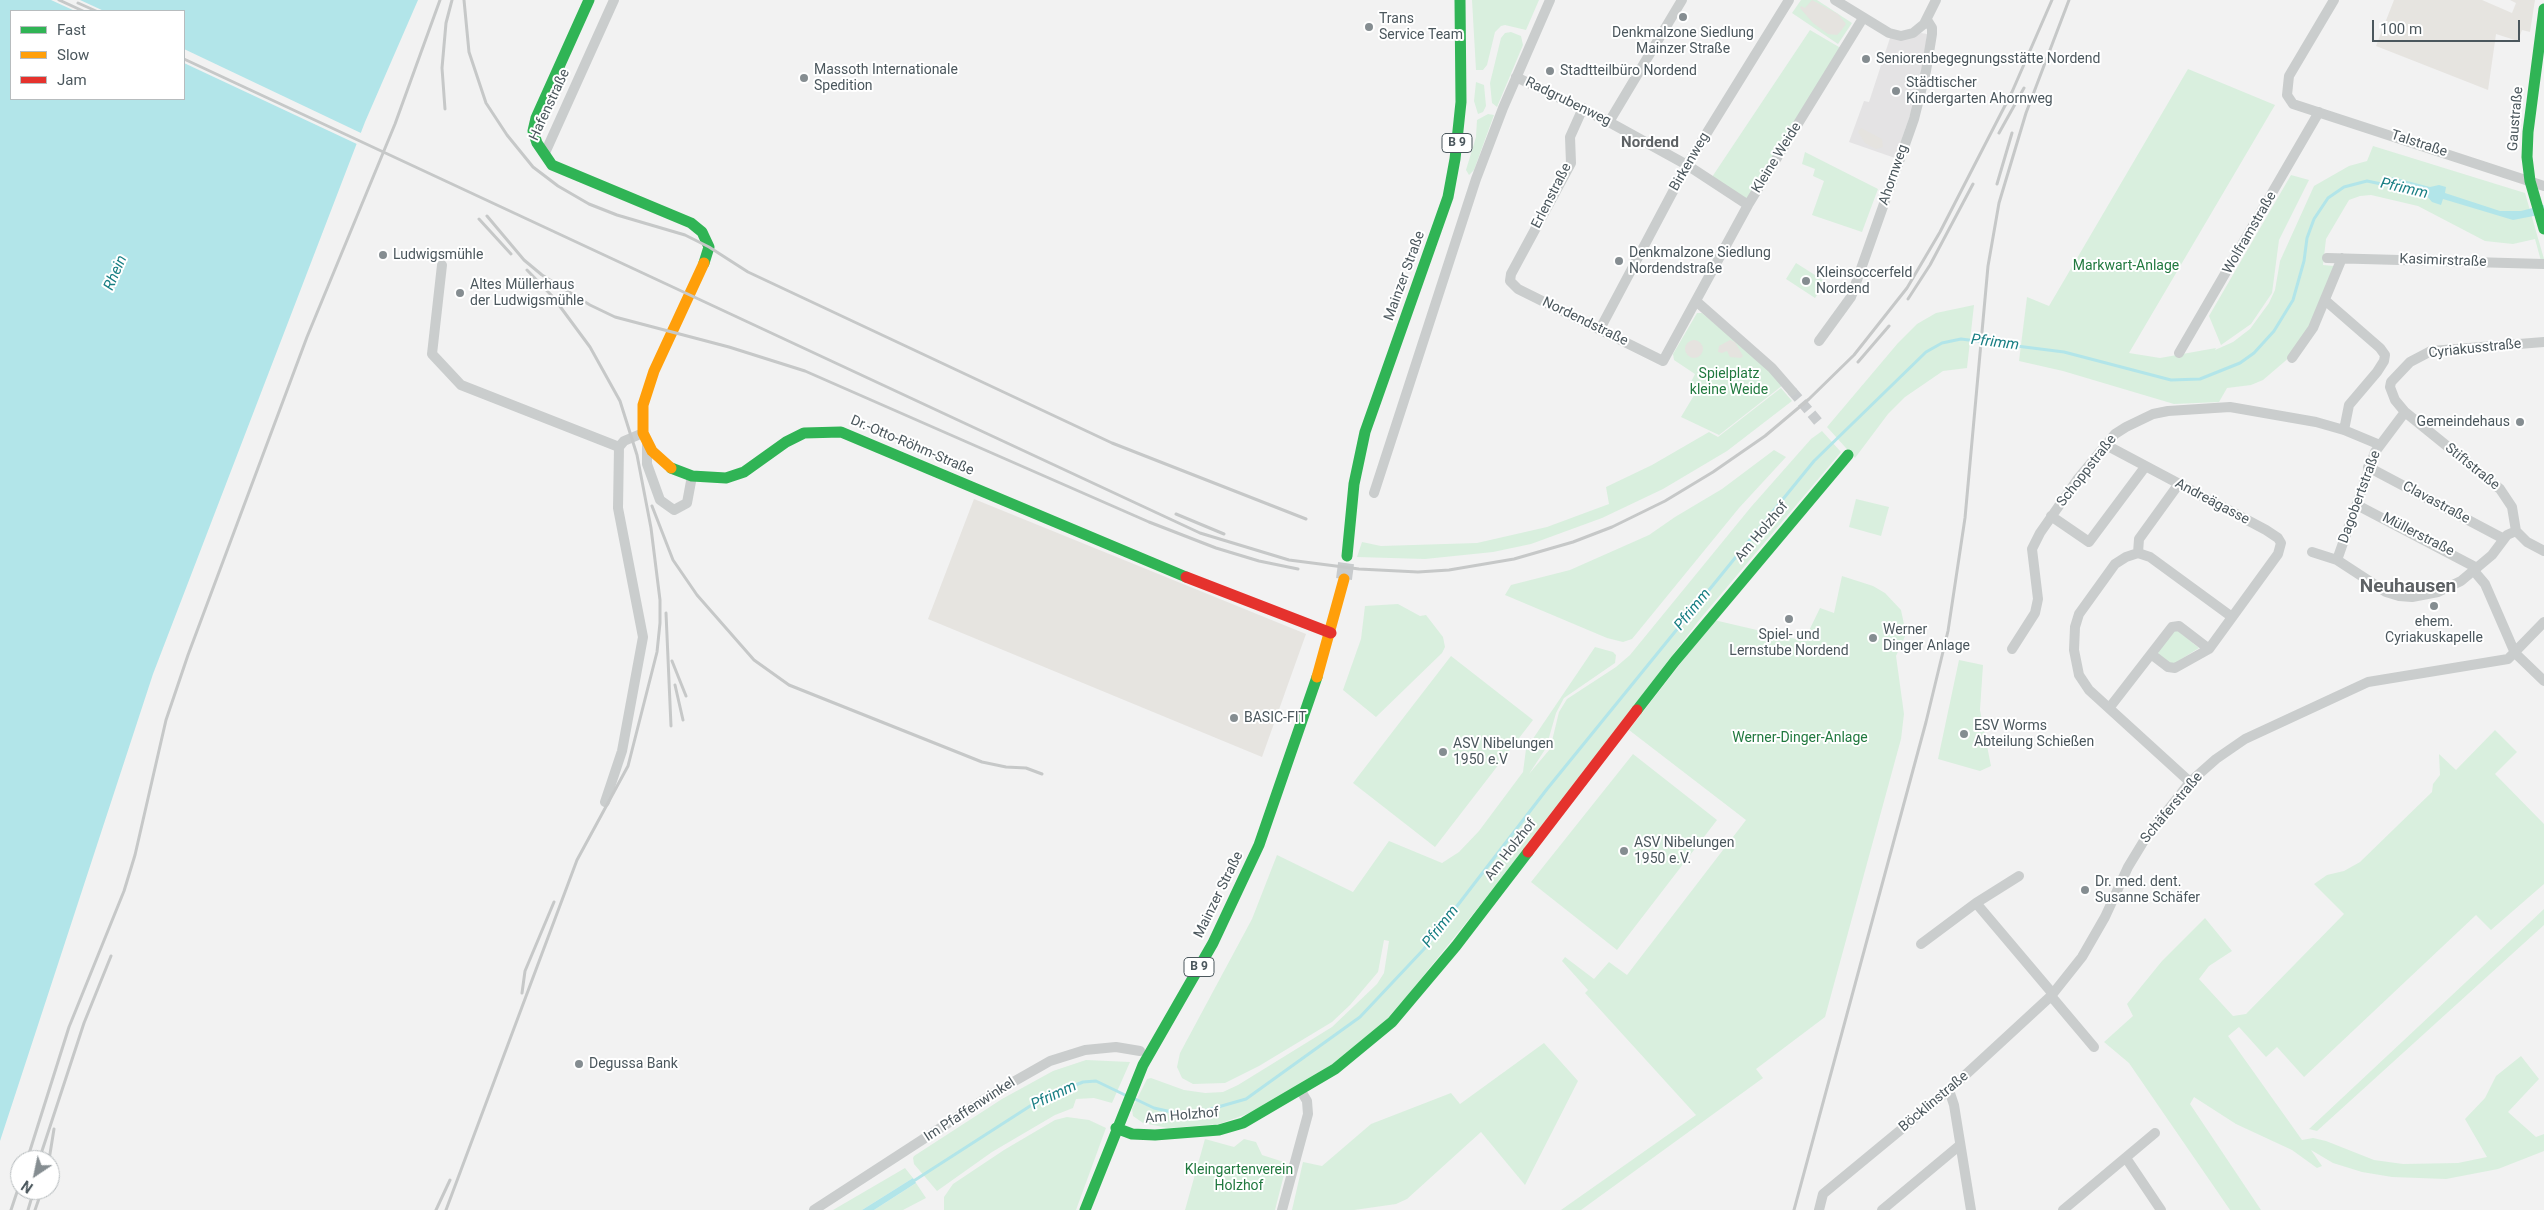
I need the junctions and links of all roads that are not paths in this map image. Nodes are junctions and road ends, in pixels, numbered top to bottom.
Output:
1 (589, 0) edge
2 (614, 0) edge
3 (1460, 0) edge
4 (1550, 0) edge
5 (1682, 0) edge
6 (1789, 0) edge
7 (1835, 0) edge
8 (1936, 0) edge
9 (2334, 0) edge
10 (2544, 9) edge
11 (1863, 18) junction
12 (1927, 20) junction
13 (2543, 22) edge
14 (1516, 77) junction
15 (2538, 98) edge
16 (1583, 108) junction
17 (2319, 112) junction
18 (1609, 122) junction
19 (545, 153) junction
20 (1686, 165) junction
21 (2530, 181) junction
22 (2544, 186) edge
23 (1748, 205) junction
24 (2544, 230) edge
25 (2327, 258) dead end
26 (2342, 258) junction
27 (2544, 264) edge
28 (442, 265) dead end
29 (1510, 281) joint
30 (1696, 301) junction
31 (2326, 302) junction
32 (1600, 329) junction
33 (1819, 342) dead end
34 (2544, 342) edge
35 (2179, 353) dead end
36 (2292, 358) dead end
37 (1663, 361) joint
38 (1792, 392) tunnel mouth
39 (2405, 412) junction
40 (2344, 430) junction
41 (645, 437) junction
42 (2106, 445) junction
43 (2380, 445) junction
44 (619, 447) junction
45 (1848, 455) dead end
46 (2145, 467) junction
47 (2368, 467) junction
48 (692, 476) junction
49 (2178, 485) junction
50 (1374, 492) dead end
51 (2357, 504) junction
52 (2051, 516) junction
53 (2516, 531) junction
54 (2504, 539) junction
55 (2544, 551) edge
56 (2312, 552) dead end
57 (2138, 553) junction
58 (1347, 556) tunnel mouth
59 (2338, 560) junction
60 (2476, 569) junction
61 (1344, 579) tunnel mouth
62 (2232, 617) junction
63 (2544, 622) edge
64 (1331, 633) junction
65 (2012, 649) dead end
66 (2209, 649) junction
67 (2150, 654) junction
68 (2515, 654) junction
69 (2544, 681) edge
70 (2110, 707) junction
71 (2190, 782) junction
72 (605, 802) dead end
73 (2019, 876) dead end
74 (1976, 903) junction
75 (1921, 944) dead end
76 (2052, 995) junction
77 (2094, 1047) dead end
78 (1145, 1053) junction
79 (1949, 1090) junction
80 (1301, 1091) junction
81 (1116, 1128) junction
82 (2156, 1133) dead end
83 (1960, 1146) junction
84 (2126, 1158) junction
85 (814, 1210) edge
86 (1085, 1210) edge
87 (1282, 1210) edge
88 (1819, 1210) edge
89 (1882, 1210) edge
90 (1971, 1210) edge
91 (2063, 1210) edge
92 (2161, 1210) edge

1 - 19 street, Hafenstraße
2 - 19 street, Hafenstraße
3 - 58 street, Mainzer Straße / B 9
4 - 14 street
5 - 18 street
6 - 20 street, Birkenweg
7 - 11 street
8 - 12 street
9 - 17 street, Talstraße
10 - 13 street, Gaustraße
11 - 12 street
11 - 23 street, Kleine Weide
12 - 33 street, Ahornweg
13 - 15 street, Gaustraße
14 - 16 street, Radgrubenweg
14 - 50 street
15 - 21 street, Gaustraße
16 - 18 street, Radgrubenweg
16 - 29 street, Erlenstraße
17 - 21 street, Talstraße
17 - 35 street, Wolframstraße
18 - 20 street, Radgrubenweg
19 - 41 street
20 - 23 street, Radgrubenweg
20 - 32 street, Birkenweg
21 - 22 street, Talstraße
21 - 24 street, Gaustraße
23 - 30 street, Kleine Weide
25 - 26 street, Kasimirstraße
26 - 27 street, Kasimirstraße
26 - 31 street
28 - 44 street
29 - 32 street, Nordendstraße
30 - 37 street, Kleine Weide
30 - 38 street
31 - 36 street
31 - 40 street
32 - 37 street, Nordendstraße
34 - 39 street, Cyriakusstraße
39 - 43 street, Dagobertstraße
39 - 53 street, Stiftstraße
40 - 42 street, Schoppstraße
40 - 43 street, Schoppstraße
41 - 44 street
41 - 48 street, Dr.-Otto-Röhm-Straße
41 - 48 street
42 - 46 street, Andreägasse
42 - 52 street, Schoppstraße
43 - 47 street, Dagobertstraße
44 - 72 street
45 - 80 street, Am Holzhof
46 - 49 street, Andreägasse
46 - 52 street
47 - 51 street, Dagobertstraße
47 - 54 street, Clavastraße
48 - 64 street, Dr.-Otto-Röhm-Straße
49 - 57 street
49 - 62 street, Andreägasse
51 - 59 street, Dagobertstraße
51 - 60 street, Müllerstraße
52 - 65 street, Schoppstraße
53 - 54 street
53 - 55 street
54 - 60 street
56 - 59 street
57 - 62 street
57 - 70 street
59 - 60 street
60 - 68 street, Müllerstraße
61 - 64 street, Mainzer Straße / B 9
62 - 66 street
63 - 68 street, Schäferstraße
64 - 78 street, Mainzer Straße / B 9
66 - 67 street
66 - 67 street
67 - 70 street
68 - 69 street, Müllerstraße
68 - 71 street, Schäferstraße
70 - 71 street
71 - 76 street, Schäferstraße
73 - 74 street
74 - 75 street
74 - 76 street
76 - 77 street
76 - 79 street, Böcklinstraße
78 - 81 street, Mainzer Straße / B 9
78 - 85 street, Im Pfaffenwinkel
79 - 83 street
79 - 88 street, Böcklinstraße
80 - 81 street, Am Holzhof
80 - 87 street
81 - 86 street, Mainzer Straße / B 9
82 - 84 street
83 - 89 street
83 - 90 street
84 - 91 street
84 - 92 street

